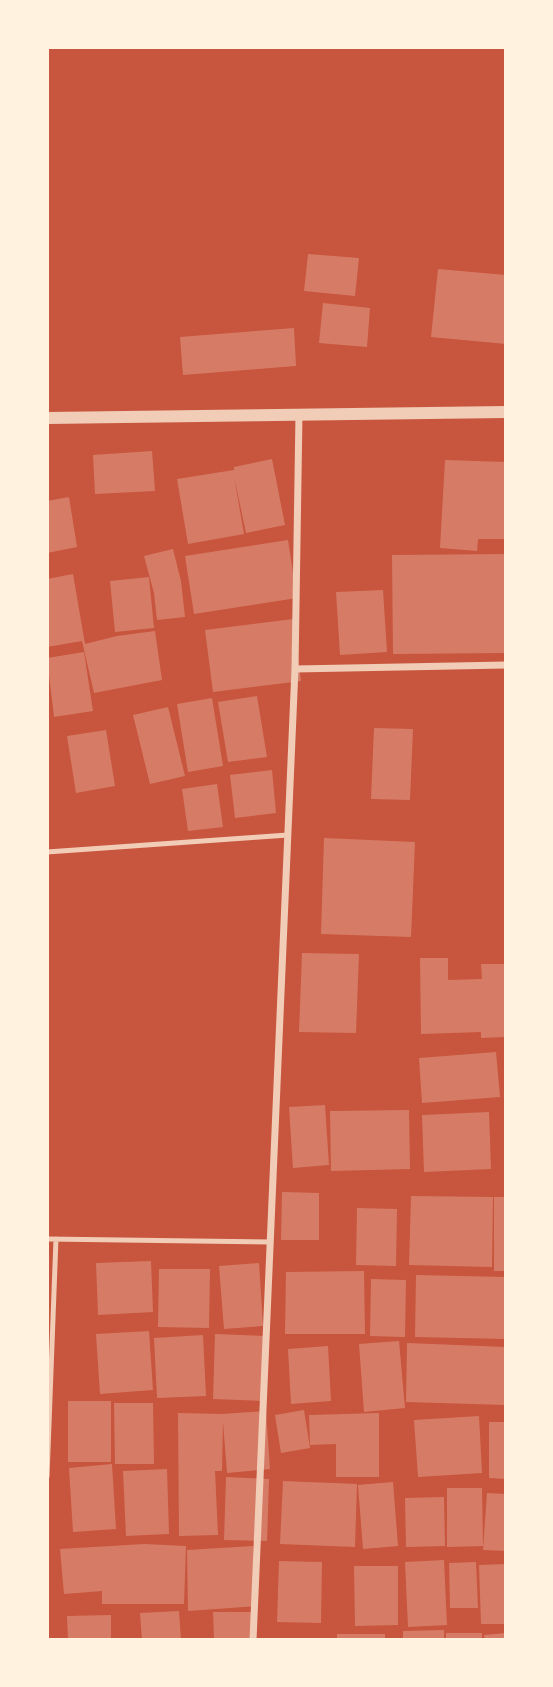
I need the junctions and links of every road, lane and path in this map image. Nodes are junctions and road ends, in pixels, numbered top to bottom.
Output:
1 (506, 412) edge
2 (299, 414) junction
3 (47, 418) edge
4 (506, 664) edge
5 (295, 669) junction
6 (288, 835) junction
7 (47, 852) edge
8 (47, 1239) edge
9 (56, 1239) junction
10 (270, 1242) junction
11 (47, 1477) edge
12 (253, 1640) edge

1 - 2 street
2 - 3 street
2 - 5 street
4 - 5 street
5 - 6 street
6 - 7 lane
6 - 10 street
8 - 9 lane
9 - 10 lane
9 - 11 lane
10 - 12 street

